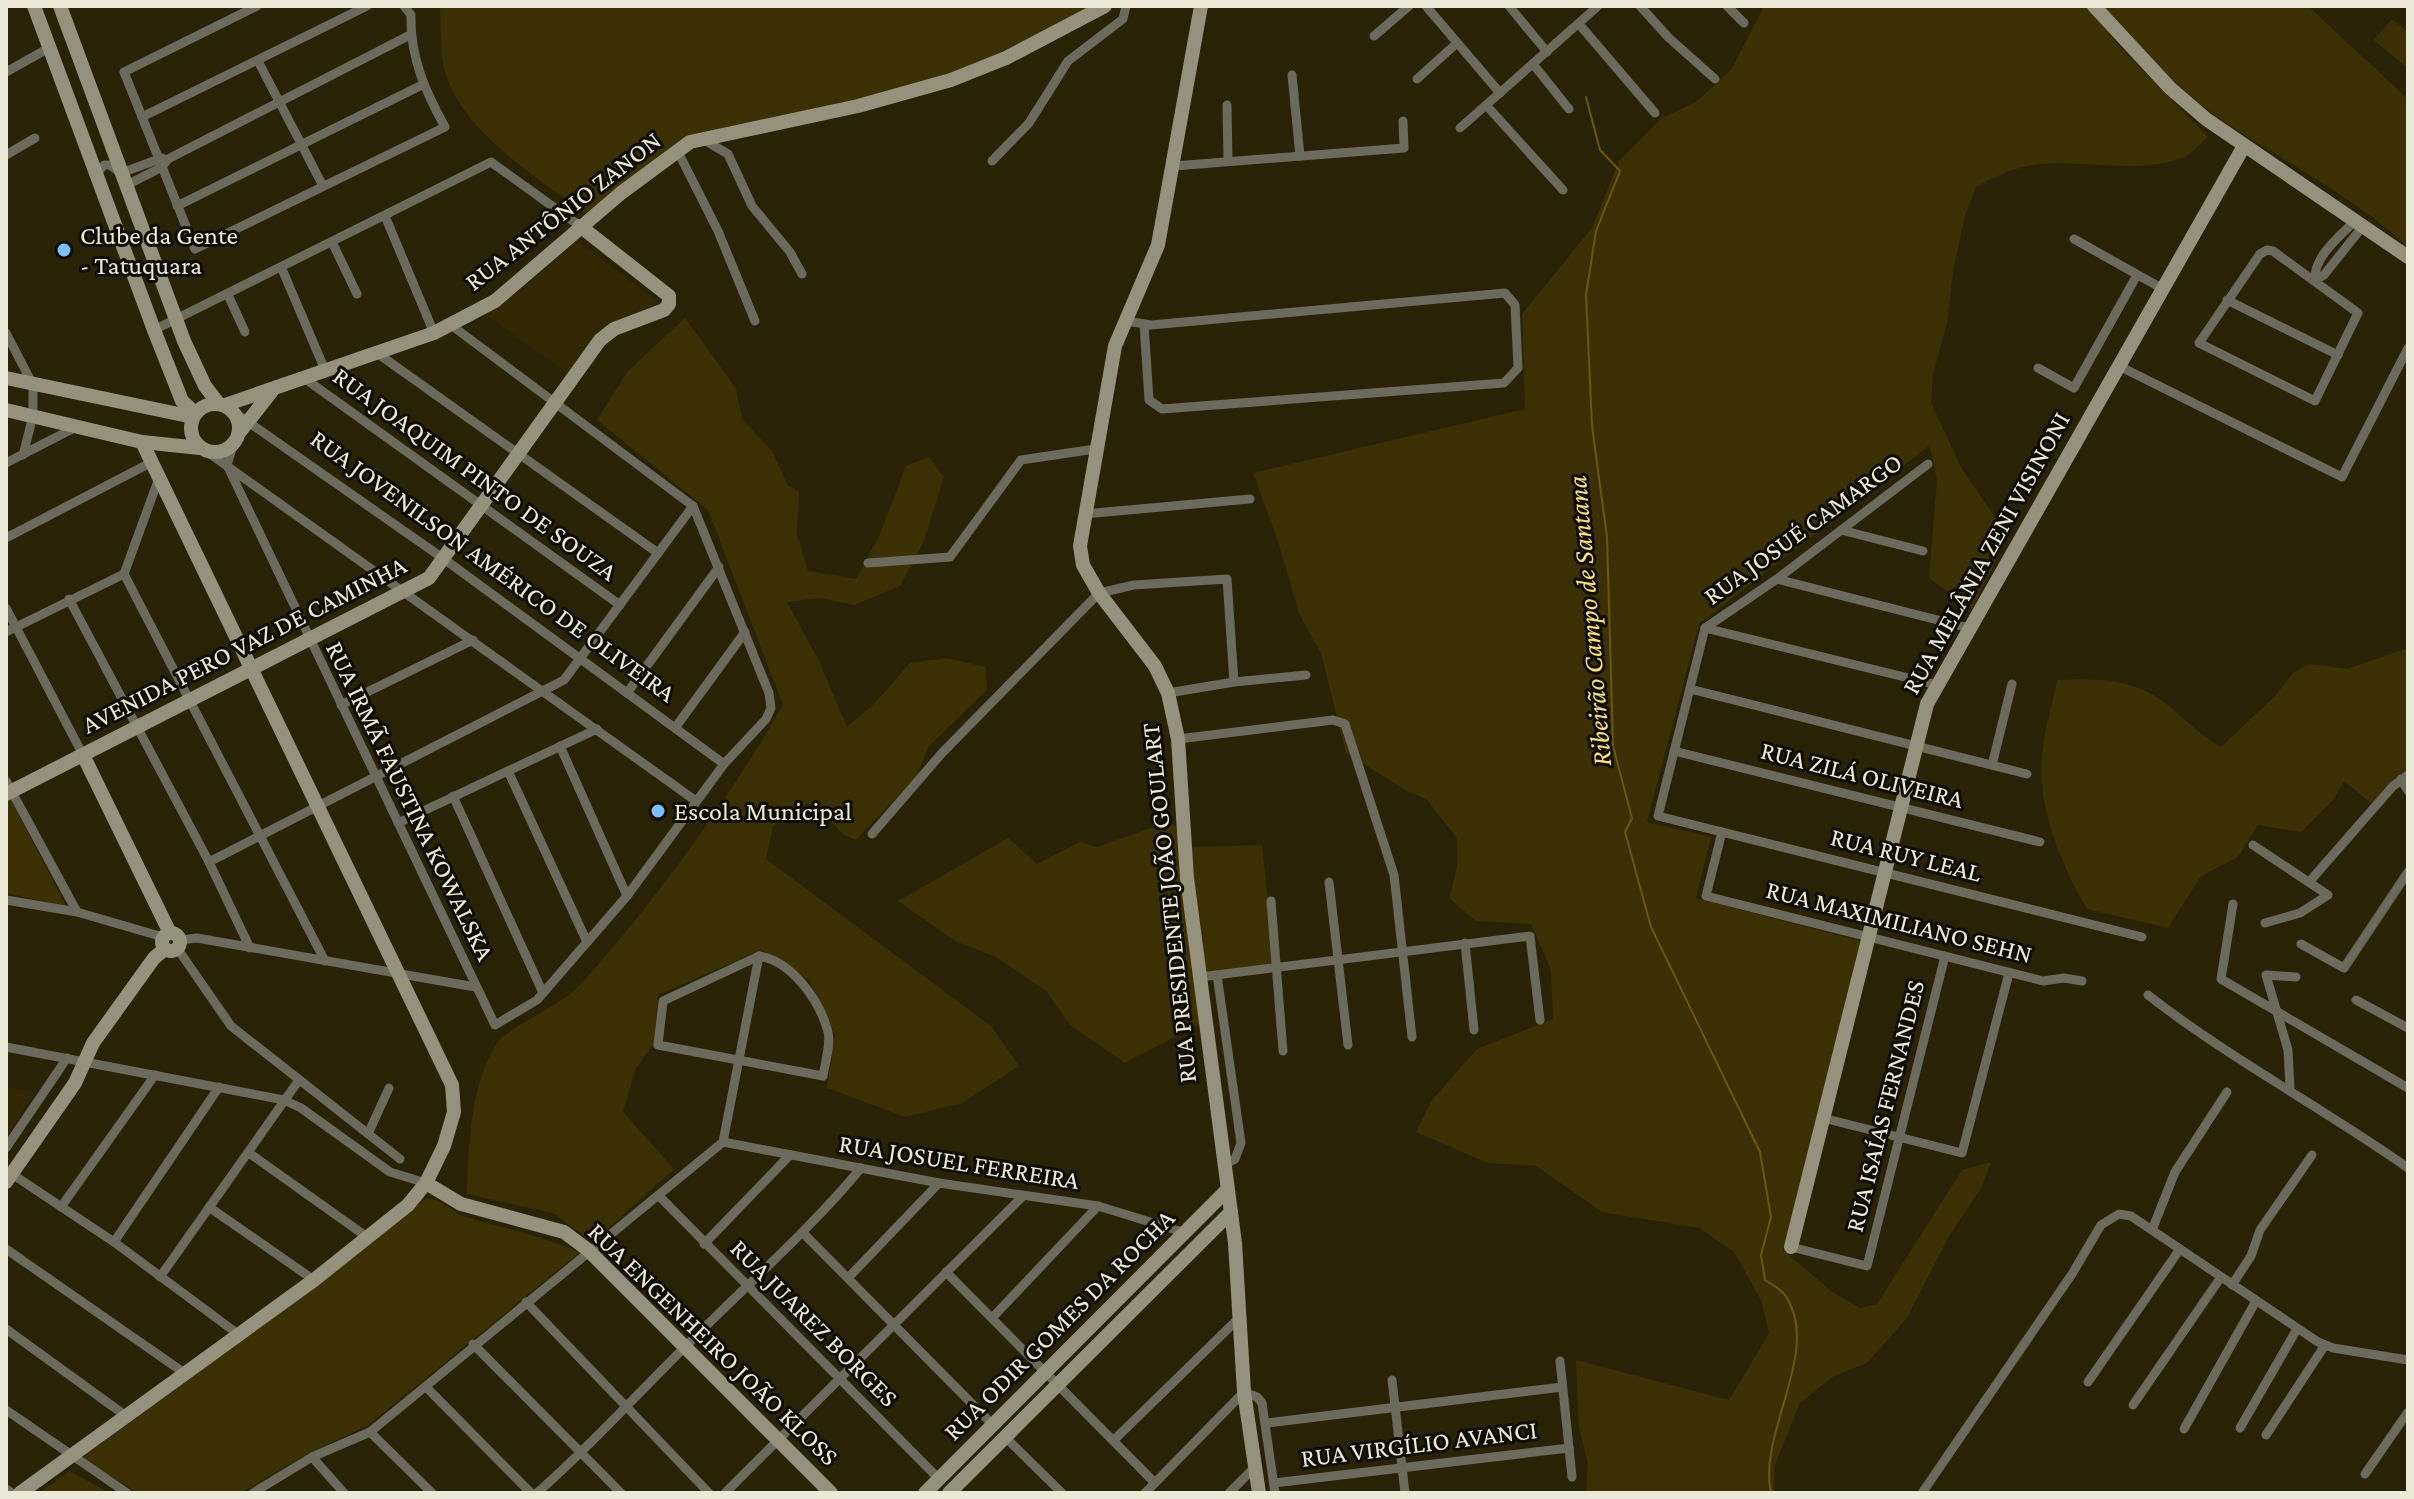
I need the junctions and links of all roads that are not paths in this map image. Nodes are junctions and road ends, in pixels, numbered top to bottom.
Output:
1 (34, 6) edge
2 (60, 6) edge
3 (257, 6) edge
4 (367, 6) edge
5 (404, 6) edge
6 (1105, 6) edge
7 (1126, 6) edge
8 (1201, 6) edge
9 (1409, 6) edge
10 (1426, 6) edge
11 (1509, 6) edge
12 (1640, 6) edge
13 (1727, 6) edge
14 (2094, 6) edge
15 (1594, 8) edge
16 (1744, 23) dead end
17 (1579, 24) junction
18 (410, 35) junction
19 (1374, 36) dead end
20 (1457, 43) junction
21 (49, 48) junction
22 (1547, 52) junction
23 (258, 61) junction
24 (1533, 64) junction
25 (6, 72) edge
26 (1292, 75) dead end
27 (1417, 79) dead end
28 (1715, 79) dead end
29 (422, 85) junction
30 (1500, 93) junction
31 (279, 102) junction
32 (1227, 105) dead end
33 (1486, 105) junction
34 (1569, 109) dead end
35 (1655, 113) dead end
36 (142, 117) junction
37 (1403, 121) dead end
38 (1460, 128) dead end
39 (35, 138) dead end
40 (701, 139) junction
41 (301, 143) junction
42 (2244, 146) junction
43 (677, 150) junction
44 (6, 155) edge
45 (1300, 156) junction
46 (162, 161) junction
47 (992, 161) dead end
48 (1228, 161) junction
49 (1174, 166) junction
50 (96, 175) junction
51 (123, 179) junction
52 (323, 186) junction
53 (1563, 190) dead end
54 (177, 206) junction
55 (385, 216) junction
56 (2359, 223) junction
57 (580, 226) junction
58 (2074, 239) dead end
59 (332, 242) junction
60 (2408, 257) edge
61 (282, 269) junction
62 (802, 274) dead end
63 (2137, 275) junction
64 (2315, 280) junction
65 (2163, 289) junction
66 (357, 294) dead end
67 (228, 295) junction
68 (2227, 300) junction
69 (176, 321) junction
70 (755, 321) dead end
71 (1126, 321) junction
72 (1144, 324) junction
73 (451, 325) junction
74 (154, 330) junction
75 (245, 332) dead end
76 (6, 333) edge
77 (434, 333) junction
78 (2408, 348) edge
79 (377, 353) junction
80 (2338, 355) junction
81 (2119, 366) junction
82 (2038, 368) dead end
83 (325, 370) junction
84 (6, 378) edge
85 (304, 378) junction
86 (33, 385) junction
87 (278, 386) junction
88 (557, 403) junction
89 (225, 406) junction
90 (177, 407) junction
91 (6, 410) edge
92 (194, 415) junction
93 (33, 416) junction
94 (248, 419) junction
95 (78, 426) junction
96 (237, 438) junction
97 (142, 442) junction
98 (203, 449) junction
99 (1095, 449) junction
100 (520, 453) junction
101 (23, 455) junction
102 (152, 462) junction
103 (6, 463) edge
104 (1928, 464) dead end
105 (227, 465) junction
106 (159, 477) junction
107 (1250, 499) dead end
108 (693, 506) junction
109 (481, 507) junction
110 (1084, 514) junction
111 (1841, 530) junction
112 (6, 538) edge
113 (1923, 551) dead end
114 (658, 553) junction
115 (444, 559) junction
116 (868, 563) dead end
117 (719, 567) junction
118 (124, 574) junction
119 (1777, 579) junction
120 (404, 591) junction
121 (1099, 593) junction
122 (69, 599) junction
123 (620, 605) junction
124 (6, 608) edge
125 (1705, 628) junction
126 (1969, 628) junction
127 (10, 629) edge
128 (745, 632) junction
129 (308, 639) junction
130 (473, 640) junction
131 (580, 658) junction
132 (251, 668) junction
133 (1306, 675) dead end
134 (1234, 682) junction
135 (2012, 684) dead end
136 (1937, 685) junction
137 (1690, 689) junction
138 (543, 691) junction
139 (627, 693) junction
140 (1168, 693) junction
141 (189, 698) junction
142 (341, 705) junction
143 (137, 726) junction
144 (675, 728) junction
145 (597, 729) junction
146 (1178, 739) junction
147 (1915, 745) junction
148 (560, 746) junction
149 (1674, 751) junction
150 (83, 755) junction
151 (724, 764) junction
152 (1992, 765) junction
153 (508, 771) junction
154 (2027, 774) dead end
155 (376, 775) junction
156 (2405, 777) edge
157 (8, 788) edge
158 (2408, 791) edge
159 (453, 796) junction
160 (696, 801) junction
161 (317, 804) junction
162 (1900, 807) junction
163 (1658, 816) joint
164 (398, 823) junction
165 (1722, 832) junction
166 (872, 834) dead end
167 (260, 835) junction
168 (2040, 842) dead end
169 (2253, 845) dead end
170 (209, 862) junction
171 (1884, 872) junction
172 (2408, 872) edge
173 (2310, 881) junction
174 (1329, 882) dead end
175 (627, 896) junction
176 (6, 900) edge
177 (1271, 901) dead end
178 (2233, 904) dead end
179 (77, 912) junction
180 (2265, 923) dead end
181 (1868, 937) junction
182 (2142, 937) dead end
183 (171, 941) junction
184 (587, 942) junction
185 (1465, 943) junction
186 (2301, 944) dead end
187 (250, 948) junction
188 (1402, 950) junction
189 (759, 956) junction
190 (1945, 956) junction
191 (1339, 958) junction
192 (325, 961) junction
193 (1277, 966) junction
194 (397, 972) junction
195 (2009, 973) junction
196 (1217, 975) junction
197 (1200, 977) junction
198 (2296, 977) dead end
199 (2082, 981) dead end
200 (475, 987) junction
201 (543, 993) junction
202 (2148, 995) dead end
203 (2356, 1000) dead end
204 (2274, 1013) junction
205 (1540, 1020) dead end
206 (2408, 1028) edge
207 (1474, 1030) dead end
208 (1412, 1037) dead end
209 (1348, 1045) dead end
210 (6, 1047) edge
211 (1283, 1051) dead end
212 (67, 1058) junction
213 (740, 1060) junction
214 (85, 1061) junction
215 (155, 1075) junction
216 (299, 1080) junction
217 (219, 1087) junction
218 (389, 1088) dead end
219 (2290, 1088) junction
220 (2408, 1088) edge
221 (2227, 1092) dead end
222 (284, 1100) junction
223 (1823, 1118) junction
224 (368, 1134) junction
225 (1899, 1137) junction
226 (723, 1142) junction
227 (6, 1148) edge
228 (249, 1153) junction
229 (2312, 1155) dead end
230 (789, 1156) junction
231 (400, 1159) dead end
232 (1224, 1165) junction
233 (861, 1168) junction
234 (2408, 1168) edge
235 (8, 1175) edge
236 (426, 1183) junction
237 (939, 1183) junction
238 (1227, 1190) junction
239 (659, 1196) junction
240 (1022, 1197) junction
241 (1098, 1206) junction
242 (61, 1207) junction
243 (209, 1207) junction
244 (1231, 1212) junction
245 (2152, 1230) junction
246 (803, 1233) junction
247 (1186, 1233) junction
248 (367, 1237) junction
249 (1203, 1240) junction
250 (114, 1242) junction
251 (1235, 1243) junction
252 (704, 1244) junction
253 (1791, 1247) joint
254 (6, 1249) edge
255 (2180, 1249) junction
256 (588, 1250) junction
257 (946, 1272) junction
258 (160, 1277) junction
259 (2221, 1277) junction
260 (848, 1278) junction
261 (314, 1280) junction
262 (2232, 1285) junction
263 (747, 1288) junction
264 (2256, 1301) junction
265 (526, 1302) junction
266 (993, 1317) junction
267 (1240, 1317) junction
268 (894, 1324) junction
269 (6, 1329) edge
270 (2297, 1329) junction
271 (238, 1334) junction
272 (473, 1344) junction
273 (2325, 1345) junction
274 (685, 1346) junction
275 (2408, 1360) edge
276 (1560, 1361) dead end
277 (183, 1372) junction
278 (1047, 1372) junction
279 (840, 1379) junction
280 (1392, 1380) dead end
281 (2088, 1382) dead end
282 (1059, 1384) junction
283 (426, 1387) junction
284 (1562, 1387) junction
285 (1244, 1392) junction
286 (2133, 1405) dead end
287 (1395, 1407) junction
288 (626, 1408) junction
289 (6, 1410) edge
290 (2408, 1412) edge
291 (126, 1416) junction
292 (1267, 1423) junction
293 (993, 1425) junction
294 (2240, 1428) dead end
295 (2184, 1429) dead end
296 (370, 1432) junction
297 (2266, 1435) dead end
298 (1005, 1437) junction
299 (777, 1439) junction
300 (1114, 1440) junction
301 (1569, 1448) junction
302 (581, 1455) junction
303 (70, 1457) junction
304 (312, 1457) junction
305 (1255, 1467) junction
306 (1402, 1468) junction
307 (2365, 1474) dead end
308 (1572, 1477) dead end
309 (939, 1479) junction
310 (1155, 1483) junction
311 (1274, 1488) edge
312 (6, 1489) edge
313 (12, 1493) edge
314 (20, 1493) edge
315 (127, 1493) edge
316 (253, 1493) edge
317 (344, 1493) edge
318 (432, 1493) edge
319 (534, 1493) edge
320 (621, 1493) edge
321 (709, 1493) edge
322 (725, 1493) edge
323 (831, 1493) edge
324 (925, 1493) edge
325 (949, 1493) edge
326 (1061, 1493) edge
327 (1145, 1493) edge
328 (1229, 1493) edge
329 (1259, 1493) edge
330 (1405, 1493) edge
331 (1922, 1493) edge

1 - 21 street
2 - 51 street
3 - 36 street
4 - 23 street
5 - 18 street
6 - 40 street, RUA ANTÔNIO ZANON
7 - 47 street
8 - 49 street, RUA PRESIDENTE JOÃO GOULART
9 - 19 street
10 - 20 street
11 - 22 street
12 - 28 street
13 - 16 street
14 - 42 street
15 - 17 street
17 - 22 street
17 - 35 street
18 - 29 street
18 - 31 street
20 - 27 street
20 - 30 street
21 - 25 street
21 - 50 street
22 - 24 street
23 - 31 street
23 - 36 street
24 - 30 street
24 - 34 street
26 - 45 street
29 - 41 street
29 - 52 street
30 - 33 street
31 - 41 street
31 - 46 street
32 - 48 street
33 - 38 street
33 - 53 street
36 - 46 street
37 - 45 street
39 - 44 street
40 - 43 street, RUA ANTÔNIO ZANON
40 - 62 street
41 - 52 street
41 - 54 street
42 - 56 street
42 - 65 street, RUA MELÂNIA ZENI VISINONI
43 - 57 street, RUA ANTÔNIO ZANON
43 - 70 street
45 - 48 street
46 - 51 street
46 - 54 street
48 - 49 street
49 - 71 street, RUA PRESIDENTE JOÃO GOULART
50 - 51 street
50 - 74 street
51 - 69 street
52 - 54 street
55 - 57 street
55 - 59 street
55 - 77 street
56 - 60 street
56 - 64 street
57 - 73 street, RUA ANTÔNIO ZANON
57 - 88 street, AVENIDA PERO VAZ DE CAMINHA
58 - 63 street
59 - 61 street
59 - 66 street
61 - 67 street
61 - 83 street
63 - 65 street
63 - 82 street
64 - 68 street
64 - 80 street
65 - 81 street, RUA MELÂNIA ZENI VISINONI
67 - 69 street
67 - 75 street
68 - 80 street
68 - 80 street
69 - 74 street
69 - 89 street
71 - 72 street
71 - 99 street, RUA PRESIDENTE JOÃO GOULART
72 - 72 street
73 - 77 street, RUA ANTÔNIO ZANON
73 - 88 street
74 - 90 street
76 - 86 street
77 - 79 street, RUA ANTÔNIO ZANON
78 - 81 street
79 - 83 street, RUA ANTÔNIO ZANON
79 - 100 street
81 - 126 street, RUA MELÂNIA ZENI VISINONI
83 - 85 street, RUA ANTÔNIO ZANON
84 - 86 street
85 - 87 street, RUA ANTÔNIO ZANON
85 - 109 street, RUA JOAQUIM PINTO DE SOUZA
86 - 90 street
86 - 93 street
87 - 89 street, RUA ANTÔNIO ZANON
87 - 94 street
88 - 100 street, AVENIDA PERO VAZ DE CAMINHA
88 - 108 street
89 - 92 street
89 - 94 street, RUA JOVENILSON AMÉRICO DE OLIVEIRA
89 - 96 street
90 - 92 street
91 - 93 street
92 - 98 street
93 - 95 street
93 - 101 street
94 - 96 street
94 - 115 street, RUA JOVENILSON AMÉRICO DE OLIVEIRA
95 - 97 street
95 - 101 street
96 - 98 street
96 - 105 street
97 - 98 street
97 - 102 street
98 - 105 street
99 - 110 street, RUA PRESIDENTE JOÃO GOULART
99 - 116 street
100 - 109 street, AVENIDA PERO VAZ DE CAMINHA
100 - 114 street
101 - 103 street
102 - 106 street
102 - 112 street
104 - 111 street, RUA JOSUÉ CAMARGO
105 - 120 street
105 - 129 street, RUA IRMÃ FAUSTINA KOWALSKA
106 - 118 street
106 - 132 street
107 - 110 street
108 - 114 street
108 - 117 street
109 - 115 street, AVENIDA PERO VAZ DE CAMINHA
109 - 123 street, RUA JOAQUIM PINTO DE SOUZA
110 - 121 street, RUA PRESIDENTE JOÃO GOULART
111 - 113 street
111 - 119 street, RUA JOSUÉ CAMARGO
114 - 123 street
115 - 120 street, AVENIDA PERO VAZ DE CAMINHA
115 - 131 street, RUA JOVENILSON AMÉRICO DE OLIVEIRA
117 - 128 street
117 - 139 street
118 - 122 street
118 - 141 street
119 - 125 street, RUA JOSUÉ CAMARGO
119 - 126 street
120 - 129 street, AVENIDA PERO VAZ DE CAMINHA
120 - 130 street
121 - 134 street
121 - 140 street, RUA PRESIDENTE JOÃO GOULART
121 - 166 street
122 - 127 street
122 - 143 street
123 - 131 street
124 - 127 street
125 - 136 street
125 - 137 street, RUA JOSUÉ CAMARGO
126 - 136 street, RUA MELÂNIA ZENI VISINONI
127 - 150 street
128 - 144 street
128 - 151 street
129 - 132 street, AVENIDA PERO VAZ DE CAMINHA
129 - 142 street, RUA IRMÃ FAUSTINA KOWALSKA
130 - 138 street
130 - 142 street
131 - 138 street
131 - 139 street, RUA JOVENILSON AMÉRICO DE OLIVEIRA
132 - 141 street, AVENIDA PERO VAZ DE CAMINHA
132 - 161 street
133 - 134 street
134 - 140 street
135 - 152 street
136 - 147 street, RUA MELÂNIA ZENI VISINONI
137 - 147 street
137 - 149 street, RUA JOSUÉ CAMARGO
138 - 145 street
138 - 155 street
139 - 144 street, RUA JOVENILSON AMÉRICO DE OLIVEIRA
140 - 146 street, RUA PRESIDENTE JOÃO GOULART
141 - 143 street, AVENIDA PERO VAZ DE CAMINHA
141 - 167 street
142 - 155 street, RUA IRMÃ FAUSTINA KOWALSKA
143 - 150 street, AVENIDA PERO VAZ DE CAMINHA
143 - 170 street
144 - 151 street, RUA JOVENILSON AMÉRICO DE OLIVEIRA
145 - 148 street
145 - 160 street
146 - 188 street
146 - 197 street, RUA PRESIDENTE JOÃO GOULART
147 - 152 street
147 - 162 street, RUA MELÂNIA ZENI VISINONI
148 - 153 street
148 - 175 street
149 - 162 street, RUA ZILÁ OLIVEIRA
149 - 163 street, RUA JOSUÉ CAMARGO
150 - 157 street, AVENIDA PERO VAZ DE CAMINHA
150 - 183 street
151 - 160 street
152 - 154 street
153 - 159 street
153 - 184 street
155 - 161 street
155 - 164 street, RUA IRMÃ FAUSTINA KOWALSKA
156 - 158 street
156 - 173 street
157 - 179 street
159 - 164 street
159 - 201 street
160 - 175 street
161 - 167 street
161 - 194 street
162 - 168 street, RUA ZILÁ OLIVEIRA
162 - 171 street, RUA MELÂNIA ZENI VISINONI
163 - 165 street, RUA RUY LEAL
164 - 200 street, RUA IRMÃ FAUSTINA KOWALSKA
165 - 171 street, RUA RUY LEAL
165 - 181 street, RUA MAXIMILIANO SEHN
167 - 170 street
167 - 192 street
169 - 173 street
170 - 187 street
171 - 181 street, RUA MELÂNIA ZENI VISINONI
171 - 182 street, RUA RUY LEAL
172 - 186 street
173 - 180 street
174 - 191 street
175 - 184 street
176 - 179 street
177 - 193 street
178 - 204 street
179 - 183 street
181 - 190 street, RUA MAXIMILIANO SEHN
181 - 223 street, RUA MELÂNIA ZENI VISINONI
183 - 187 street
183 - 214 street
183 - 216 street
184 - 201 street
185 - 188 street
185 - 205 street
185 - 207 street
187 - 192 street
188 - 191 street
188 - 208 street
189 - 213 street
189 - 213 street
189 - 213 street
190 - 195 street, RUA MAXIMILIANO SEHN
190 - 225 street, RUA ISAÍAS FERNANDES
191 - 193 street
191 - 209 street
192 - 194 street
193 - 196 street
193 - 211 street
194 - 200 street
194 - 236 street
195 - 199 street, RUA MAXIMILIANO SEHN
195 - 225 street
196 - 197 street
196 - 232 street, RUA PRESIDENTE JOÃO GOULART
197 - 232 street, RUA PRESIDENTE JOÃO GOULART
198 - 204 street
200 - 201 street, RUA IRMÃ FAUSTINA KOWALSKA
202 - 219 street
203 - 206 street
204 - 219 street
204 - 220 street
210 - 212 street, RUA ENGENHEIRO JOÃO KLOSS
212 - 214 street, RUA ENGENHEIRO JOÃO KLOSS
212 - 227 street
213 - 226 street
214 - 215 street, RUA ENGENHEIRO JOÃO KLOSS
214 - 235 street
215 - 217 street, RUA ENGENHEIRO JOÃO KLOSS
215 - 242 street
216 - 222 street
216 - 224 street
217 - 222 street, RUA ENGENHEIRO JOÃO KLOSS
217 - 250 street
218 - 224 street
219 - 234 street
221 - 245 street
222 - 228 street
222 - 236 street, RUA ENGENHEIRO JOÃO KLOSS
223 - 225 street
223 - 253 street, RUA MELÂNIA ZENI VISINONI
224 - 231 street
225 - 253 street, RUA ISAÍAS FERNANDES
226 - 230 street, RUA JOSUEL FERREIRA
226 - 239 street
228 - 243 street
228 - 248 street
229 - 262 street
230 - 233 street, RUA JOSUEL FERREIRA
230 - 252 street
232 - 238 street, RUA PRESIDENTE JOÃO GOULART
233 - 237 street, RUA JOSUEL FERREIRA
233 - 246 street
235 - 242 street
236 - 248 street
236 - 256 street, RUA ENGENHEIRO JOÃO KLOSS
237 - 240 street, RUA JOSUEL FERREIRA
237 - 260 street
238 - 244 street, RUA PRESIDENTE JOÃO GOULART
238 - 247 street, RUA ODIR GOMES DA ROCHA
239 - 252 street, RUA JUAREZ BORGES
239 - 256 street
240 - 241 street, RUA JOSUEL FERREIRA
240 - 257 street
241 - 247 street, RUA JOSUEL FERREIRA
241 - 266 street
242 - 250 street
243 - 258 street
243 - 261 street
244 - 249 street, RUA ODIR GOMES DA ROCHA
244 - 251 street, RUA PRESIDENTE JOÃO GOULART
245 - 255 street
245 - 331 street
246 - 260 street
246 - 263 street
247 - 278 street, RUA ODIR GOMES DA ROCHA
248 - 261 street
249 - 251 street
249 - 282 street, RUA ODIR GOMES DA ROCHA
250 - 258 street
251 - 267 street, RUA PRESIDENTE JOÃO GOULART
252 - 263 street, RUA JUAREZ BORGES
254 - 277 street
255 - 259 street
255 - 281 street
256 - 265 street
256 - 274 street, RUA ENGENHEIRO JOÃO KLOSS
257 - 266 street
257 - 268 street
258 - 271 street
259 - 262 street
259 - 286 street
260 - 268 street
261 - 271 street
262 - 264 street
263 - 274 street
263 - 279 street, RUA JUAREZ BORGES
264 - 270 street
264 - 295 street
265 - 272 street
265 - 288 street
266 - 278 street
267 - 285 street, RUA PRESIDENTE JOÃO GOULART
267 - 300 street
268 - 279 street
268 - 293 street
269 - 291 street
270 - 273 street
270 - 294 street
271 - 277 street
272 - 283 street
272 - 302 street
273 - 275 street
273 - 297 street
274 - 288 street
274 - 299 street, RUA ENGENHEIRO JOÃO KLOSS
276 - 284 street
277 - 291 street
278 - 282 street
278 - 293 street, RUA ODIR GOMES DA ROCHA
279 - 299 street
279 - 309 street, RUA JUAREZ BORGES
280 - 287 street
282 - 298 street, RUA ODIR GOMES DA ROCHA
282 - 300 street
283 - 296 street
283 - 319 street
284 - 287 street
284 - 301 street
285 - 292 street
285 - 305 street, RUA PRESIDENTE JOÃO GOULART
285 - 310 street
287 - 292 street
287 - 306 street
288 - 302 street
288 - 321 street
289 - 303 street
290 - 307 street
291 - 303 street
292 - 311 street
293 - 309 street, RUA ODIR GOMES DA ROCHA
296 - 304 street
296 - 318 street
298 - 325 street, RUA ODIR GOMES DA ROCHA
298 - 326 street
299 - 322 street
299 - 323 street, RUA ENGENHEIRO JOÃO KLOSS
300 - 310 street
301 - 306 street, RUA VIRGÍLIO AVANCI
301 - 308 street
302 - 319 street
302 - 320 street
303 - 314 street
303 - 315 street
304 - 316 street
304 - 317 street
305 - 328 street
305 - 329 street, RUA PRESIDENTE JOÃO GOULART
306 - 311 street, RUA VIRGÍLIO AVANCI
306 - 330 street
309 - 324 street, RUA ODIR GOMES DA ROCHA
310 - 327 street
312 - 313 street

